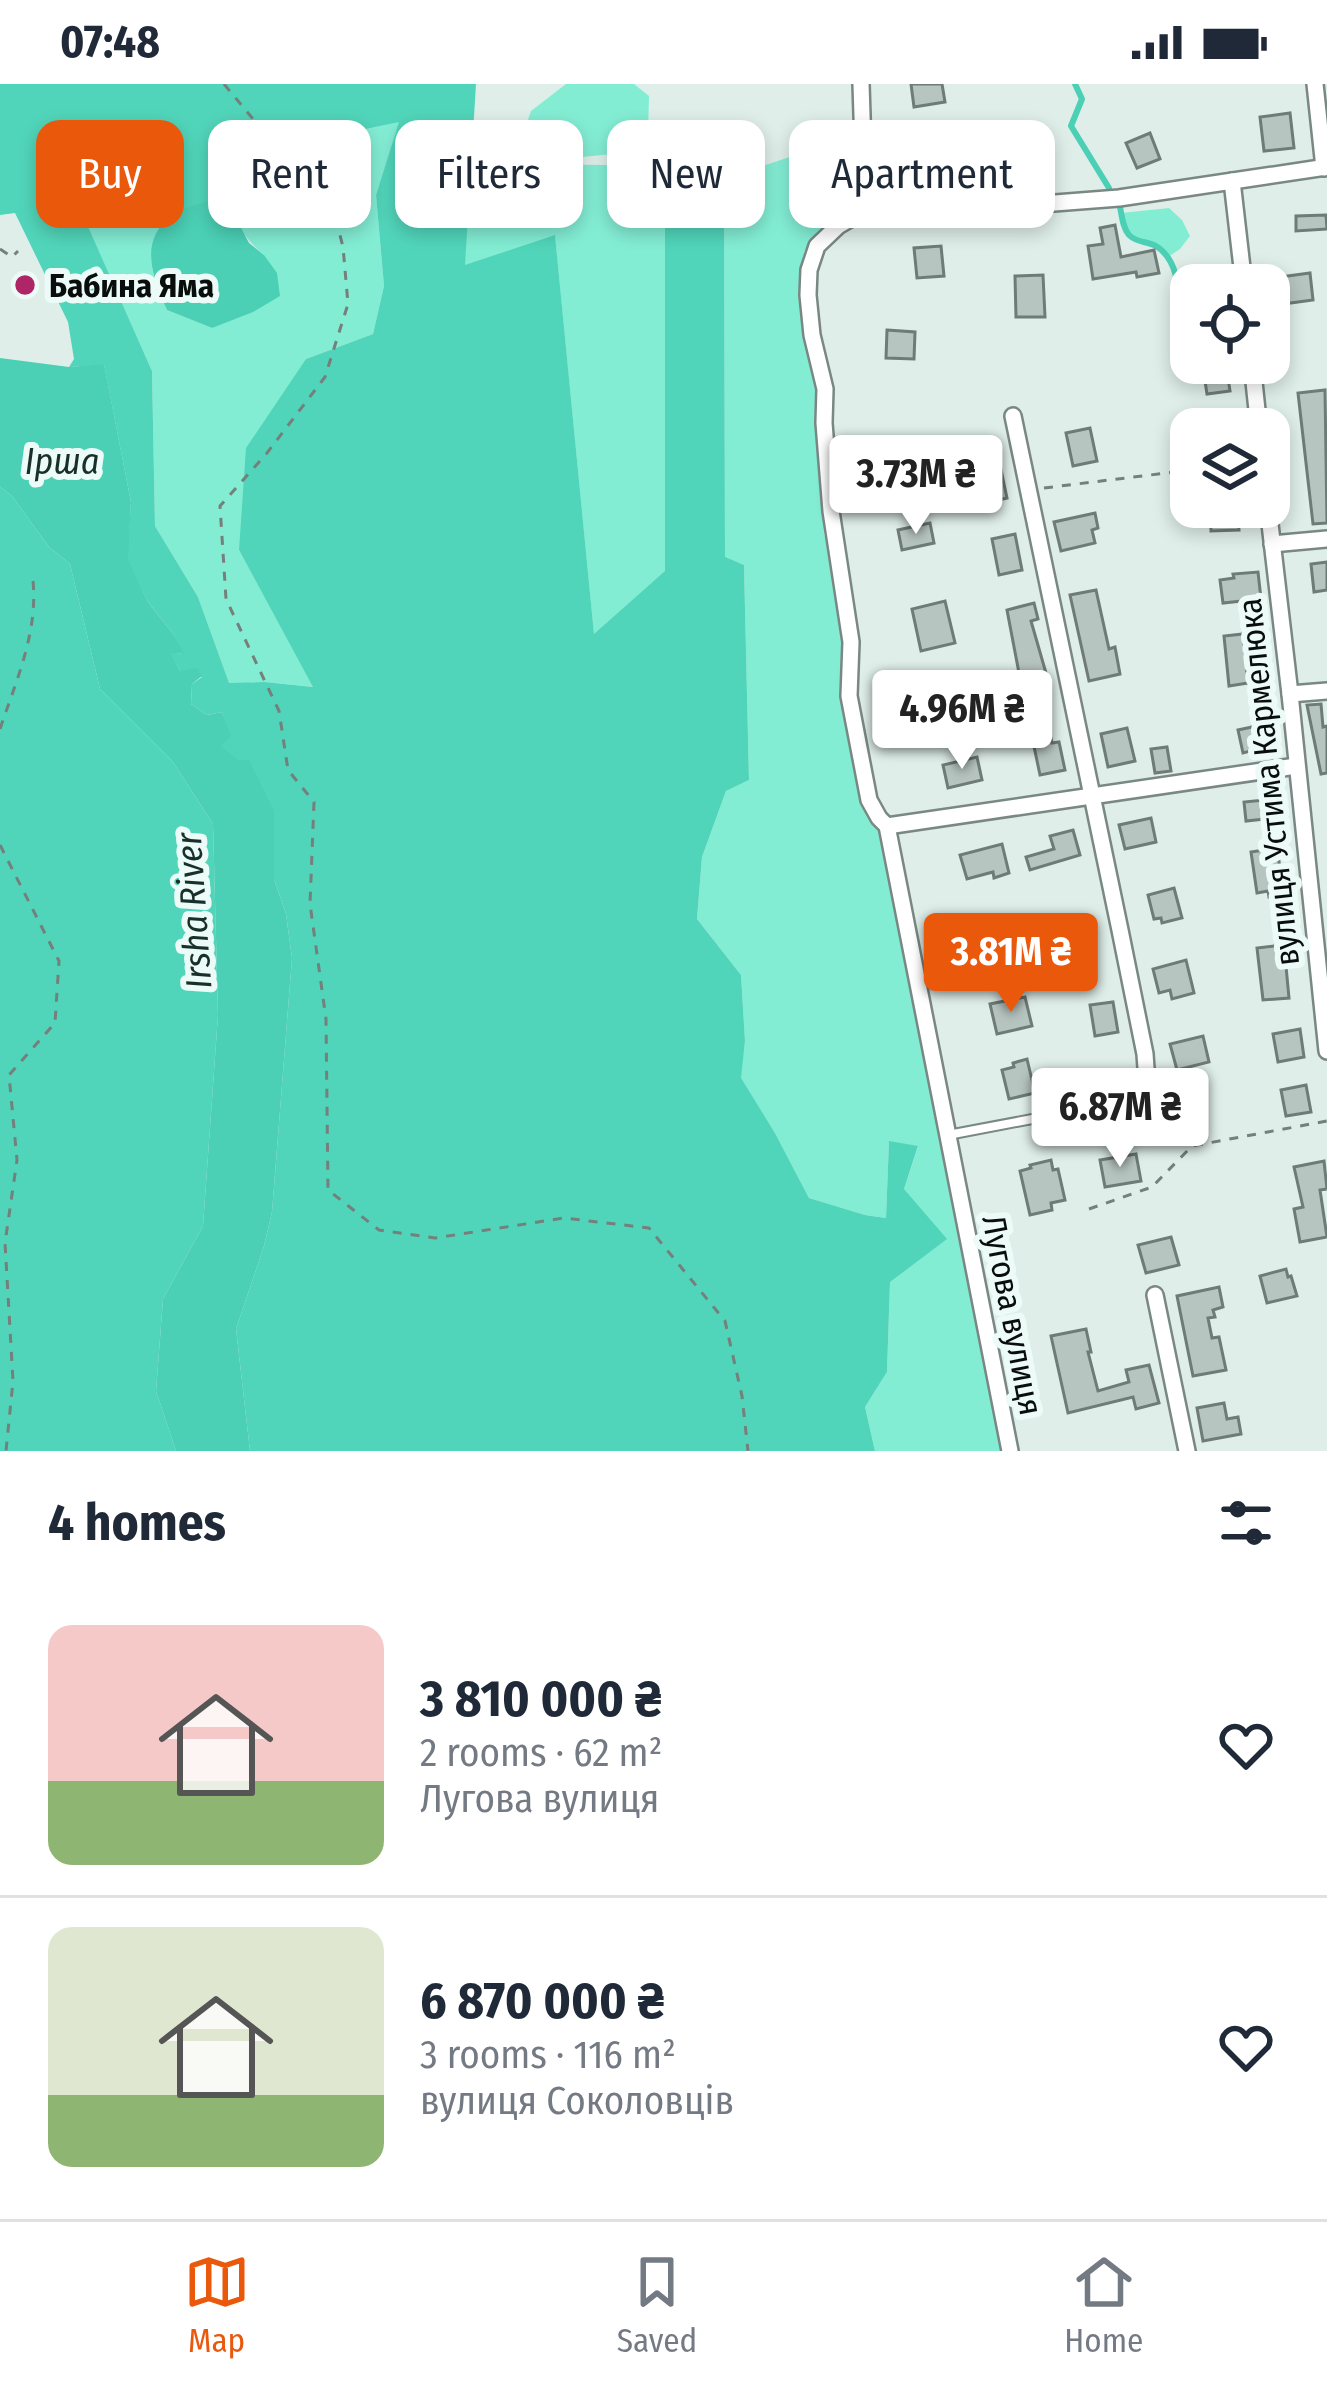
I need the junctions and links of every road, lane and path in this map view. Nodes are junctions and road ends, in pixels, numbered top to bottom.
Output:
1 (224, 84) edge
2 (861, 84) edge
3 (1315, 84) edge
4 (862, 120) edge
5 (1325, 167) edge
6 (1232, 181) junction
7 (1055, 203) edge
8 (836, 228) edge
9 (0, 249) edge
10 (18, 251) dead end
11 (1242, 264) edge
12 (1013, 416) dead end
13 (1170, 473) edge
14 (1030, 490) junction
15 (1270, 528) edge
16 (1327, 539) edge
17 (1272, 544) junction
18 (33, 581) dead end
19 (1327, 691) edge
20 (1290, 694) junction
21 (0, 729) edge
22 (1296, 766) junction
23 (1094, 798) junction
24 (887, 826) junction
25 (0, 845) edge
26 (1327, 1051) edge
27 (1148, 1097) dead end
28 (1048, 1116) dead end
29 (1327, 1121) edge
30 (947, 1135) junction
31 (1089, 1209) dead end
32 (1155, 1295) dead end
33 (6, 1451) edge
34 (748, 1451) edge
35 (1010, 1451) edge
36 (1187, 1451) edge

1 - 34 path
2 - 4 street
3 - 5 street
5 - 6 street
6 - 7 street
6 - 11 street
8 - 24 street, Лугова вулиця
9 - 10 path
12 - 14 street
13 - 14 path
14 - 23 street
15 - 17 street, вулиця Устима Кармелюка
16 - 17 street
17 - 20 street, вулиця Устима Кармелюка
18 - 21 path
19 - 20 street
20 - 22 street, вулиця Устима Кармелюка
22 - 23 street
22 - 26 street, вулиця Устима Кармелюка
23 - 24 street
23 - 27 street
24 - 30 street, Лугова вулиця
25 - 33 path
28 - 30 lane
29 - 31 path
30 - 35 street, Лугова вулиця
32 - 36 street

